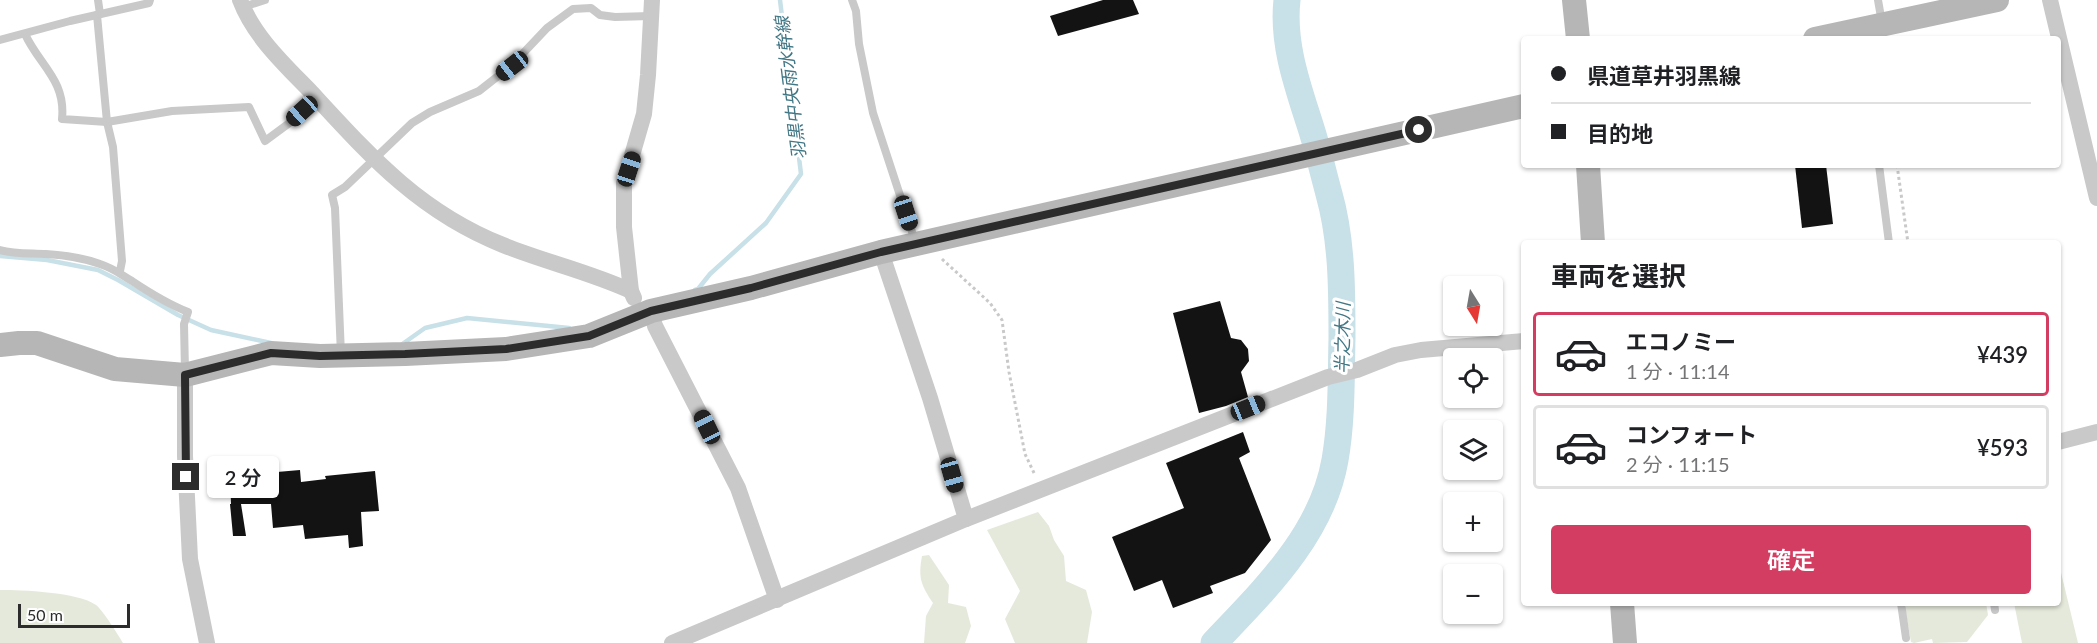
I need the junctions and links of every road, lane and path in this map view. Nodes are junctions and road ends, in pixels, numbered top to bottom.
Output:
1 (98, 0) edge
2 (150, 0) edge
3 (265, 0) edge
4 (852, 0) edge
5 (1574, 0) edge
6 (1878, 0) edge
7 (1997, 0) edge
8 (2050, 0) edge
9 (241, 3) edge
10 (651, 8) edge
11 (98, 15) junction
12 (1869, 30) edge
13 (25, 34) junction
14 (1578, 36) edge
15 (1833, 36) edge
16 (2059, 36) edge
17 (0, 40) edge
18 (2061, 46) edge
19 (316, 98) junction
20 (1521, 107) edge
21 (107, 122) junction
22 (374, 159) junction
23 (1588, 168) edge
24 (1879, 168) edge
25 (1897, 168) edge
26 (2097, 198) edge
27 (1593, 240) edge
28 (1889, 240) edge
29 (1908, 240) edge
30 (927, 246) junction
31 (0, 250) edge
32 (881, 252) junction
33 (120, 271) junction
34 (631, 291) junction
35 (646, 313) junction
36 (1521, 341) edge
37 (0, 345) edge
38 (341, 355) junction
39 (185, 375) junction
40 (2097, 432) edge
41 (2061, 441) edge
42 (1044, 489) junction
43 (966, 519) junction
44 (777, 600) junction
45 (1622, 606) edge
46 (1901, 606) edge
47 (1906, 638) dead end
48 (690, 640) edge
49 (207, 643) edge
50 (672, 643) edge
51 (1625, 643) edge

1 - 11 lane
2 - 11 lane
3 - 9 lane
4 - 30 lane
5 - 14 main road
6 - 12 lane
7 - 12 main road
8 - 16 street
9 - 19 street
10 - 22 lane
10 - 34 street
11 - 13 lane
11 - 21 lane
12 - 15 main road
13 - 17 lane
13 - 21 lane
18 - 26 street
19 - 21 lane
19 - 22 street
20 - 30 main road
21 - 33 lane
22 - 34 street
22 - 38 lane
23 - 27 main road
24 - 28 lane
25 - 29 path
30 - 32 main road
30 - 42 path
31 - 33 lane
32 - 35 main road
32 - 43 street
33 - 39 lane
34 - 35 street
35 - 38 main road
35 - 44 street
36 - 42 street
37 - 39 main road
38 - 39 main road
39 - 49 street
40 - 41 street
42 - 43 street
43 - 44 street
44 - 48 street
45 - 51 main road
46 - 47 lane
48 - 50 street

